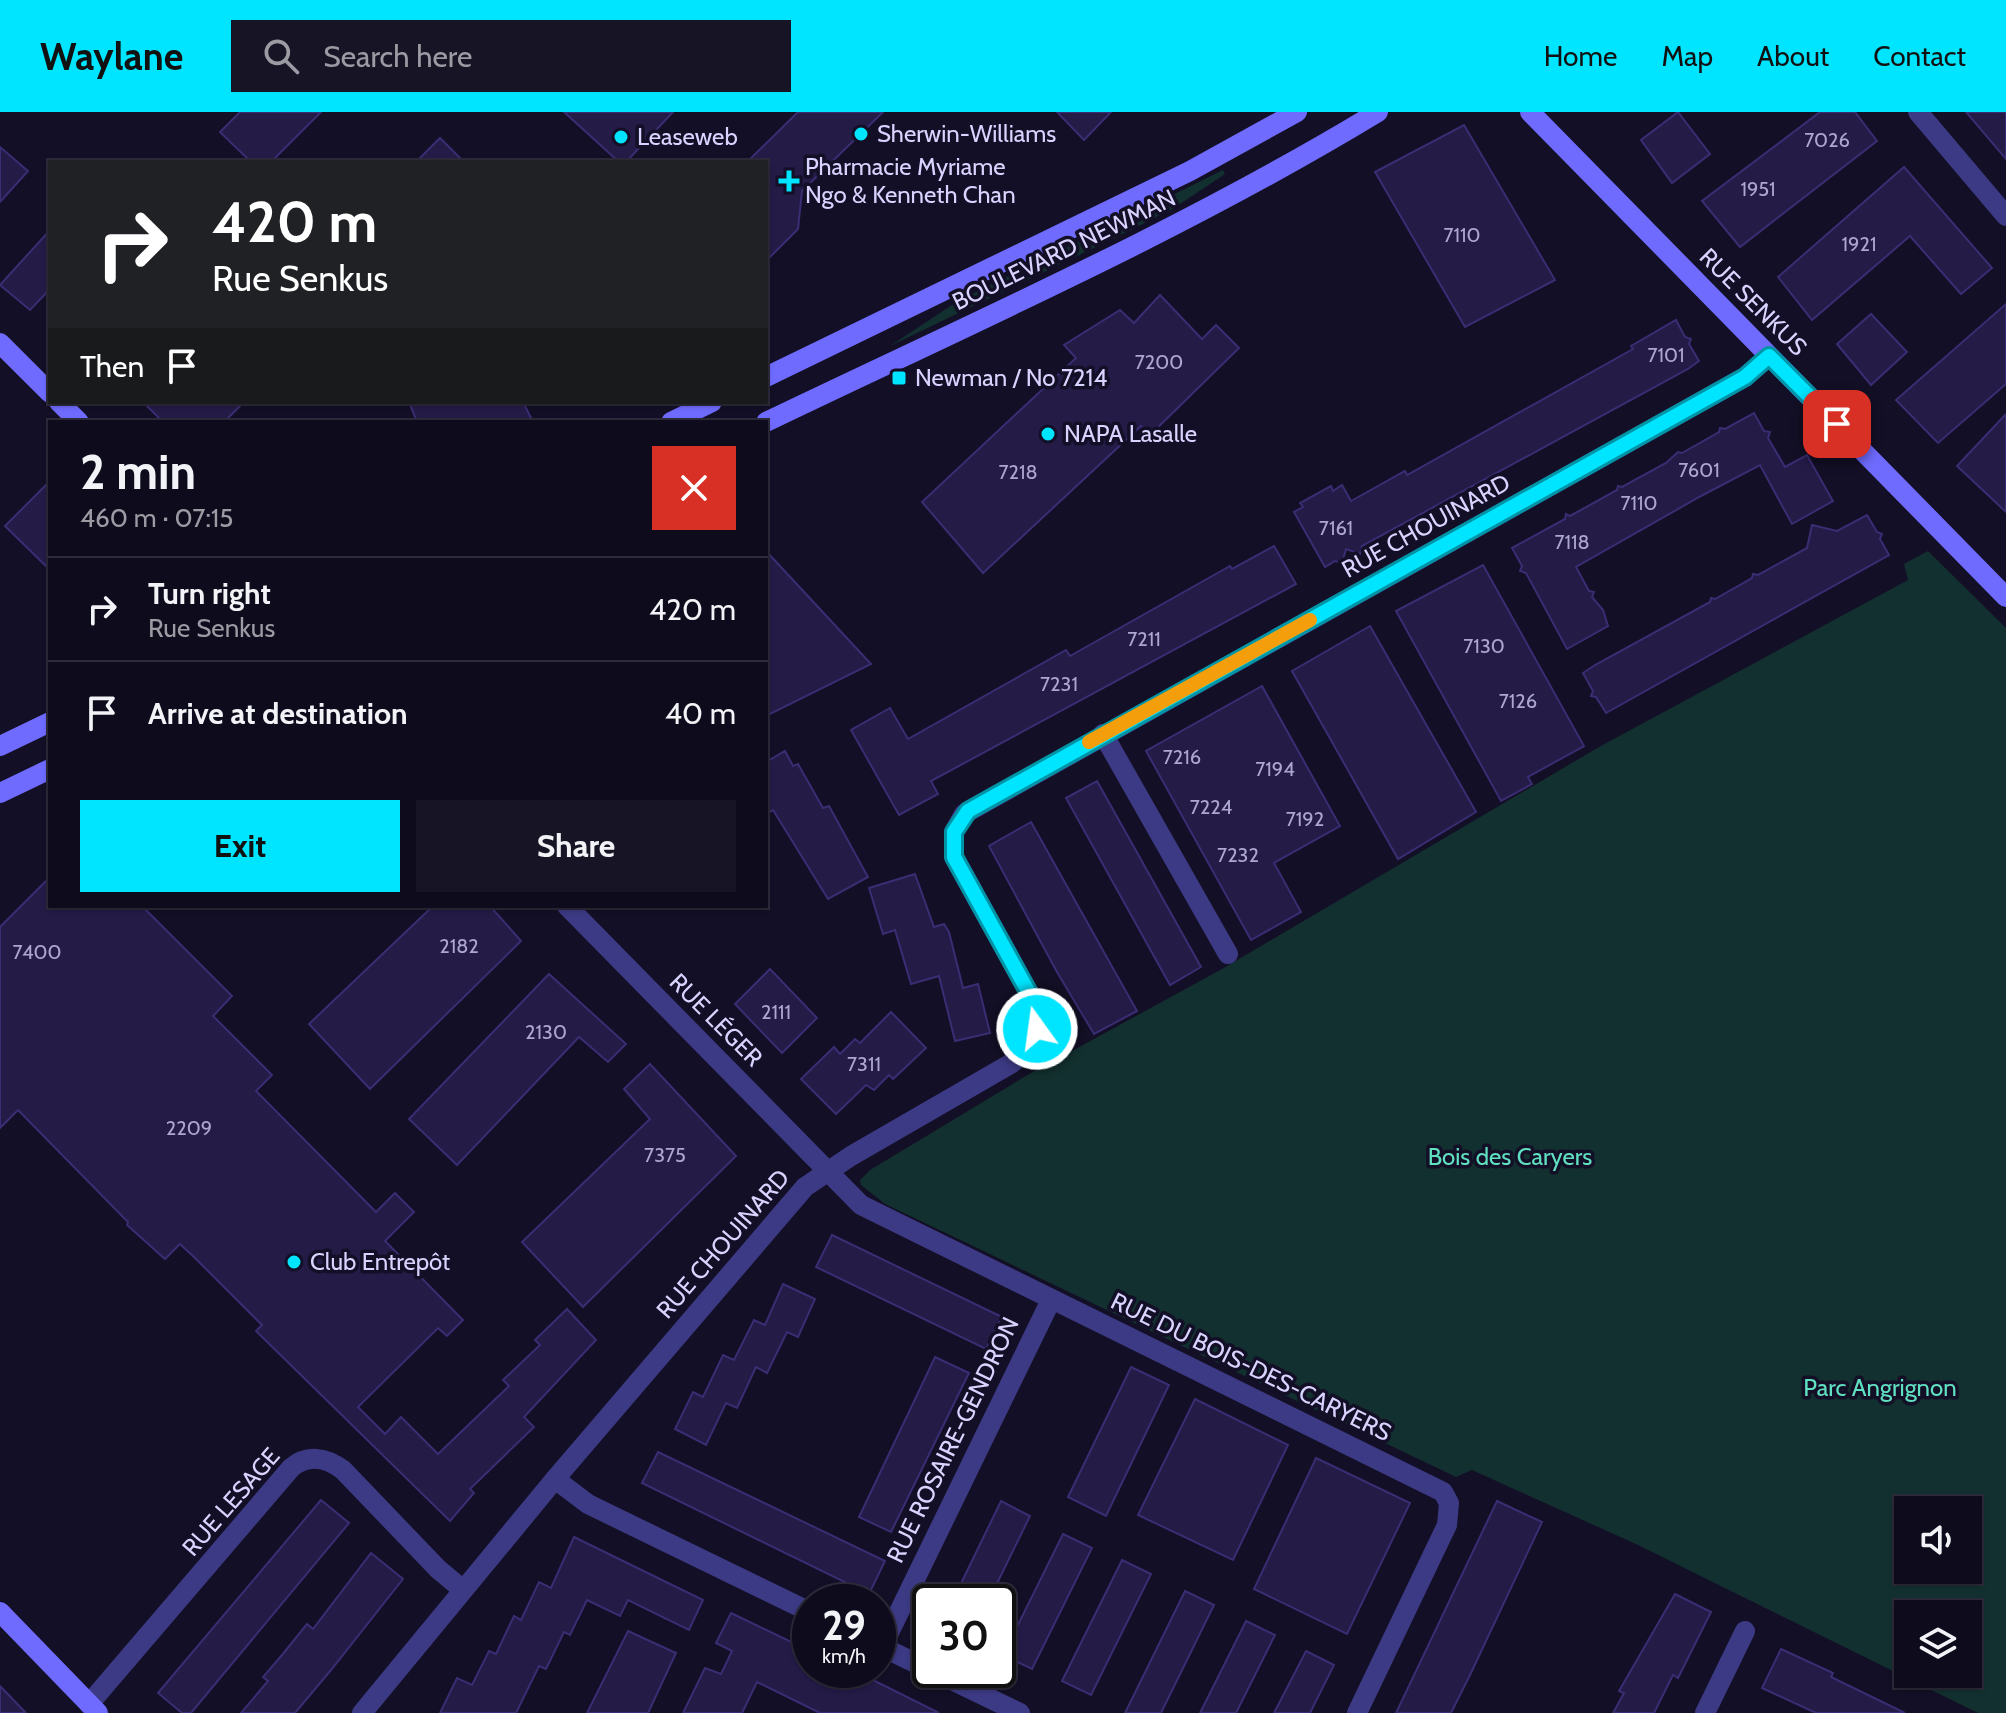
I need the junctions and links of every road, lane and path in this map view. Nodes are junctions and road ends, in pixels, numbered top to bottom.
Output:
1 (1297, 112) edge
2 (1378, 112) edge
3 (1530, 112) edge
4 (1918, 112) edge
5 (2006, 216) edge
6 (0, 343) edge
7 (1769, 356) junction
8 (768, 376) edge
9 (48, 391) edge
10 (61, 404) edge
11 (708, 404) edge
12 (77, 420) edge
13 (675, 420) edge
14 (768, 421) edge
15 (2006, 597) edge
16 (48, 723) edge
17 (1103, 734) junction
18 (0, 746) edge
19 (48, 770) edge
20 (0, 793) edge
21 (569, 908) edge
22 (1228, 954) dead end
23 (827, 1171) junction
24 (1051, 1300) junction
25 (555, 1479) junction
26 (463, 1590) junction
27 (792, 1603) edge
28 (0, 1612) edge
29 (896, 1614) edge
30 (1745, 1631) dead end
31 (968, 1688) edge
32 (93, 1708) edge
33 (1713, 1710) edge
34 (362, 1713) edge
35 (1020, 1713) edge
36 (1357, 1713) edge

1 - 8 main road, BOULEVARD NEWMAN
2 - 14 main road, BOULEVARD NEWMAN
3 - 7 main road, RUE SENKUS
4 - 5 street
6 - 9 main road
7 - 15 main road, RUE SENKUS
7 - 17 street, RUE CHOUINARD
10 - 12 main road
11 - 13 main road
16 - 18 main road
17 - 22 street
17 - 23 street, RUE CHOUINARD
19 - 20 main road
21 - 23 street, RUE LÉGER
23 - 24 street, RUE DU BOIS-DES-CARYERS
23 - 25 street, RUE CHOUINARD
24 - 29 street, RUE ROSAIRE-GENDRON
24 - 36 street, RUE DU BOIS-DES-CARYERS
25 - 26 street, RUE CHOUINARD
25 - 27 street
26 - 32 street, RUE LESAGE
26 - 34 street, RUE CHOUINARD
28 - 32 main road
30 - 33 street
31 - 35 street

